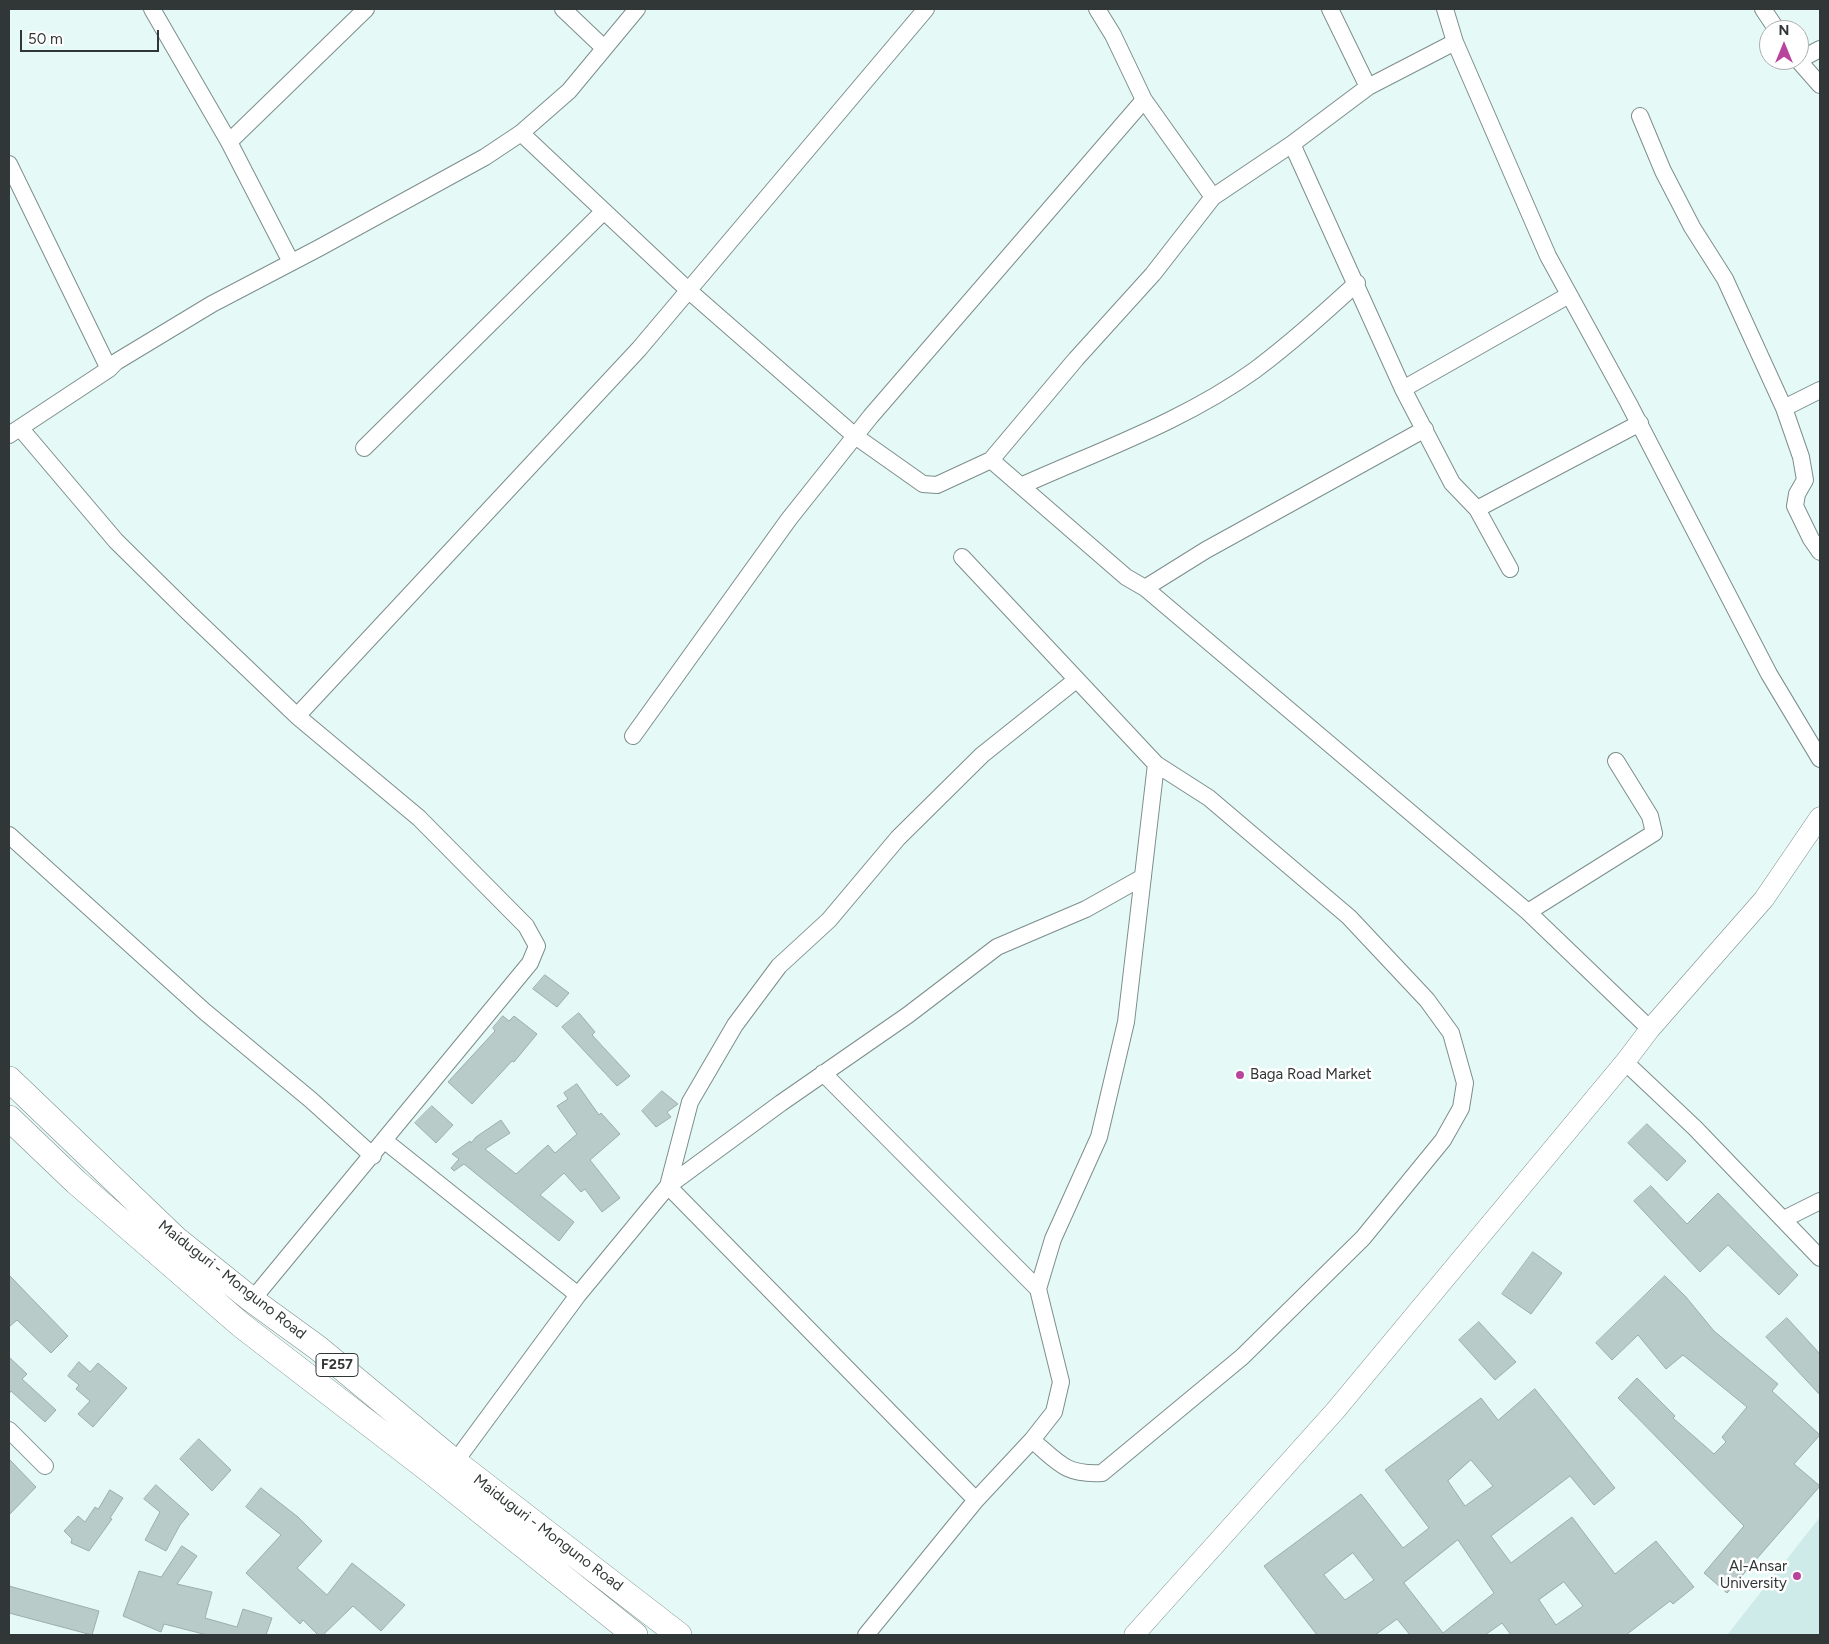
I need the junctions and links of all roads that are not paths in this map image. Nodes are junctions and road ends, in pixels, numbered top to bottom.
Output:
1 (152, 9) edge
2 (366, 9) edge
3 (562, 9) edge
4 (637, 9) edge
5 (926, 9) edge
6 (1097, 9) edge
7 (1330, 9) edge
8 (1445, 9) edge
9 (1763, 9) edge
10 (1770, 20) edge
11 (1455, 42) junction
12 (604, 48) junction
13 (1807, 70) edge
14 (1820, 85) edge
15 (1368, 88) junction
16 (1144, 100) junction
17 (1640, 116) dead end
18 (521, 133) junction
19 (229, 142) junction
20 (1292, 144) junction
21 (9, 164) edge
22 (1213, 197) junction
23 (604, 211) junction
24 (291, 262) junction
25 (1357, 283) junction
26 (688, 290) junction
27 (1569, 295) junction
28 (109, 369) junction
29 (1403, 389) junction
30 (1820, 390) edge
31 (1784, 408) junction
32 (1640, 423) junction
33 (1424, 429) junction
34 (15, 432) edge
35 (855, 436) junction
36 (364, 448) dead end
37 (991, 460) junction
38 (1023, 485) junction
39 (1477, 509) junction
40 (1820, 552) edge
41 (962, 557) dead end
42 (1510, 569) dead end
43 (1145, 588) junction
44 (1076, 680) junction
45 (297, 716) junction
46 (633, 736) dead end
47 (1820, 759) edge
48 (1616, 761) dead end
49 (1156, 764) junction
50 (1820, 817) edge
51 (9, 835) edge
52 (1144, 877) junction
53 (1528, 912) junction
54 (1650, 1029) junction
55 (1625, 1062) junction
56 (823, 1073) junction
57 (9, 1079) edge
58 (9, 1118) edge
59 (385, 1141) junction
60 (373, 1156) junction
61 (668, 1186) junction
62 (1820, 1201) edge
63 (1784, 1219) junction
64 (1820, 1258) edge
65 (1038, 1289) junction
66 (578, 1295) junction
67 (252, 1300) junction
68 (9, 1430) edge
69 (1032, 1440) junction
70 (456, 1462) junction
71 (45, 1466) dead end
72 (976, 1500) junction
73 (635, 1635) edge
74 (679, 1635) edge
75 (866, 1635) edge
76 (1134, 1635) edge

1 - 19 street
2 - 19 street
3 - 12 street
4 - 12 street
5 - 26 street
6 - 16 street
7 - 15 street
8 - 11 street
9 - 10 street
11 - 15 street
11 - 27 street
12 - 18 street
13 - 14 street
15 - 20 street
16 - 22 street
16 - 35 street
17 - 31 street
18 - 23 street
18 - 24 street
19 - 24 street
20 - 22 street
20 - 25 street
21 - 28 street
22 - 37 street
23 - 26 street
23 - 36 street
24 - 28 street
25 - 29 street
25 - 38 street
26 - 35 street
26 - 45 street
27 - 29 street
27 - 32 street
28 - 34 street
29 - 33 street
30 - 31 street
31 - 40 street
32 - 39 street
32 - 47 street
33 - 39 street
33 - 43 street
34 - 45 street
35 - 37 street
35 - 46 street
37 - 38 street
38 - 43 street
39 - 42 street
41 - 44 street
43 - 53 street
44 - 49 street
44 - 61 street
45 - 59 street
48 - 53 street
49 - 52 street
49 - 69 street
50 - 54 street
51 - 60 street
52 - 56 street
52 - 65 street
53 - 54 street
54 - 55 street
55 - 63 street
55 - 76 street
56 - 61 street
56 - 65 street
57 - 67 main road, Maiduguri - Monguno Road / F257
58 - 73 main road, Maiduguri - Monguno Road / F257
59 - 60 street
59 - 66 street
60 - 67 street
61 - 66 street
61 - 72 street
62 - 63 street
63 - 64 street
65 - 69 street
66 - 70 street
67 - 70 main road, Maiduguri - Monguno Road / F257
68 - 71 street
69 - 72 street
70 - 74 main road, Maiduguri - Monguno Road / F257
72 - 75 street

